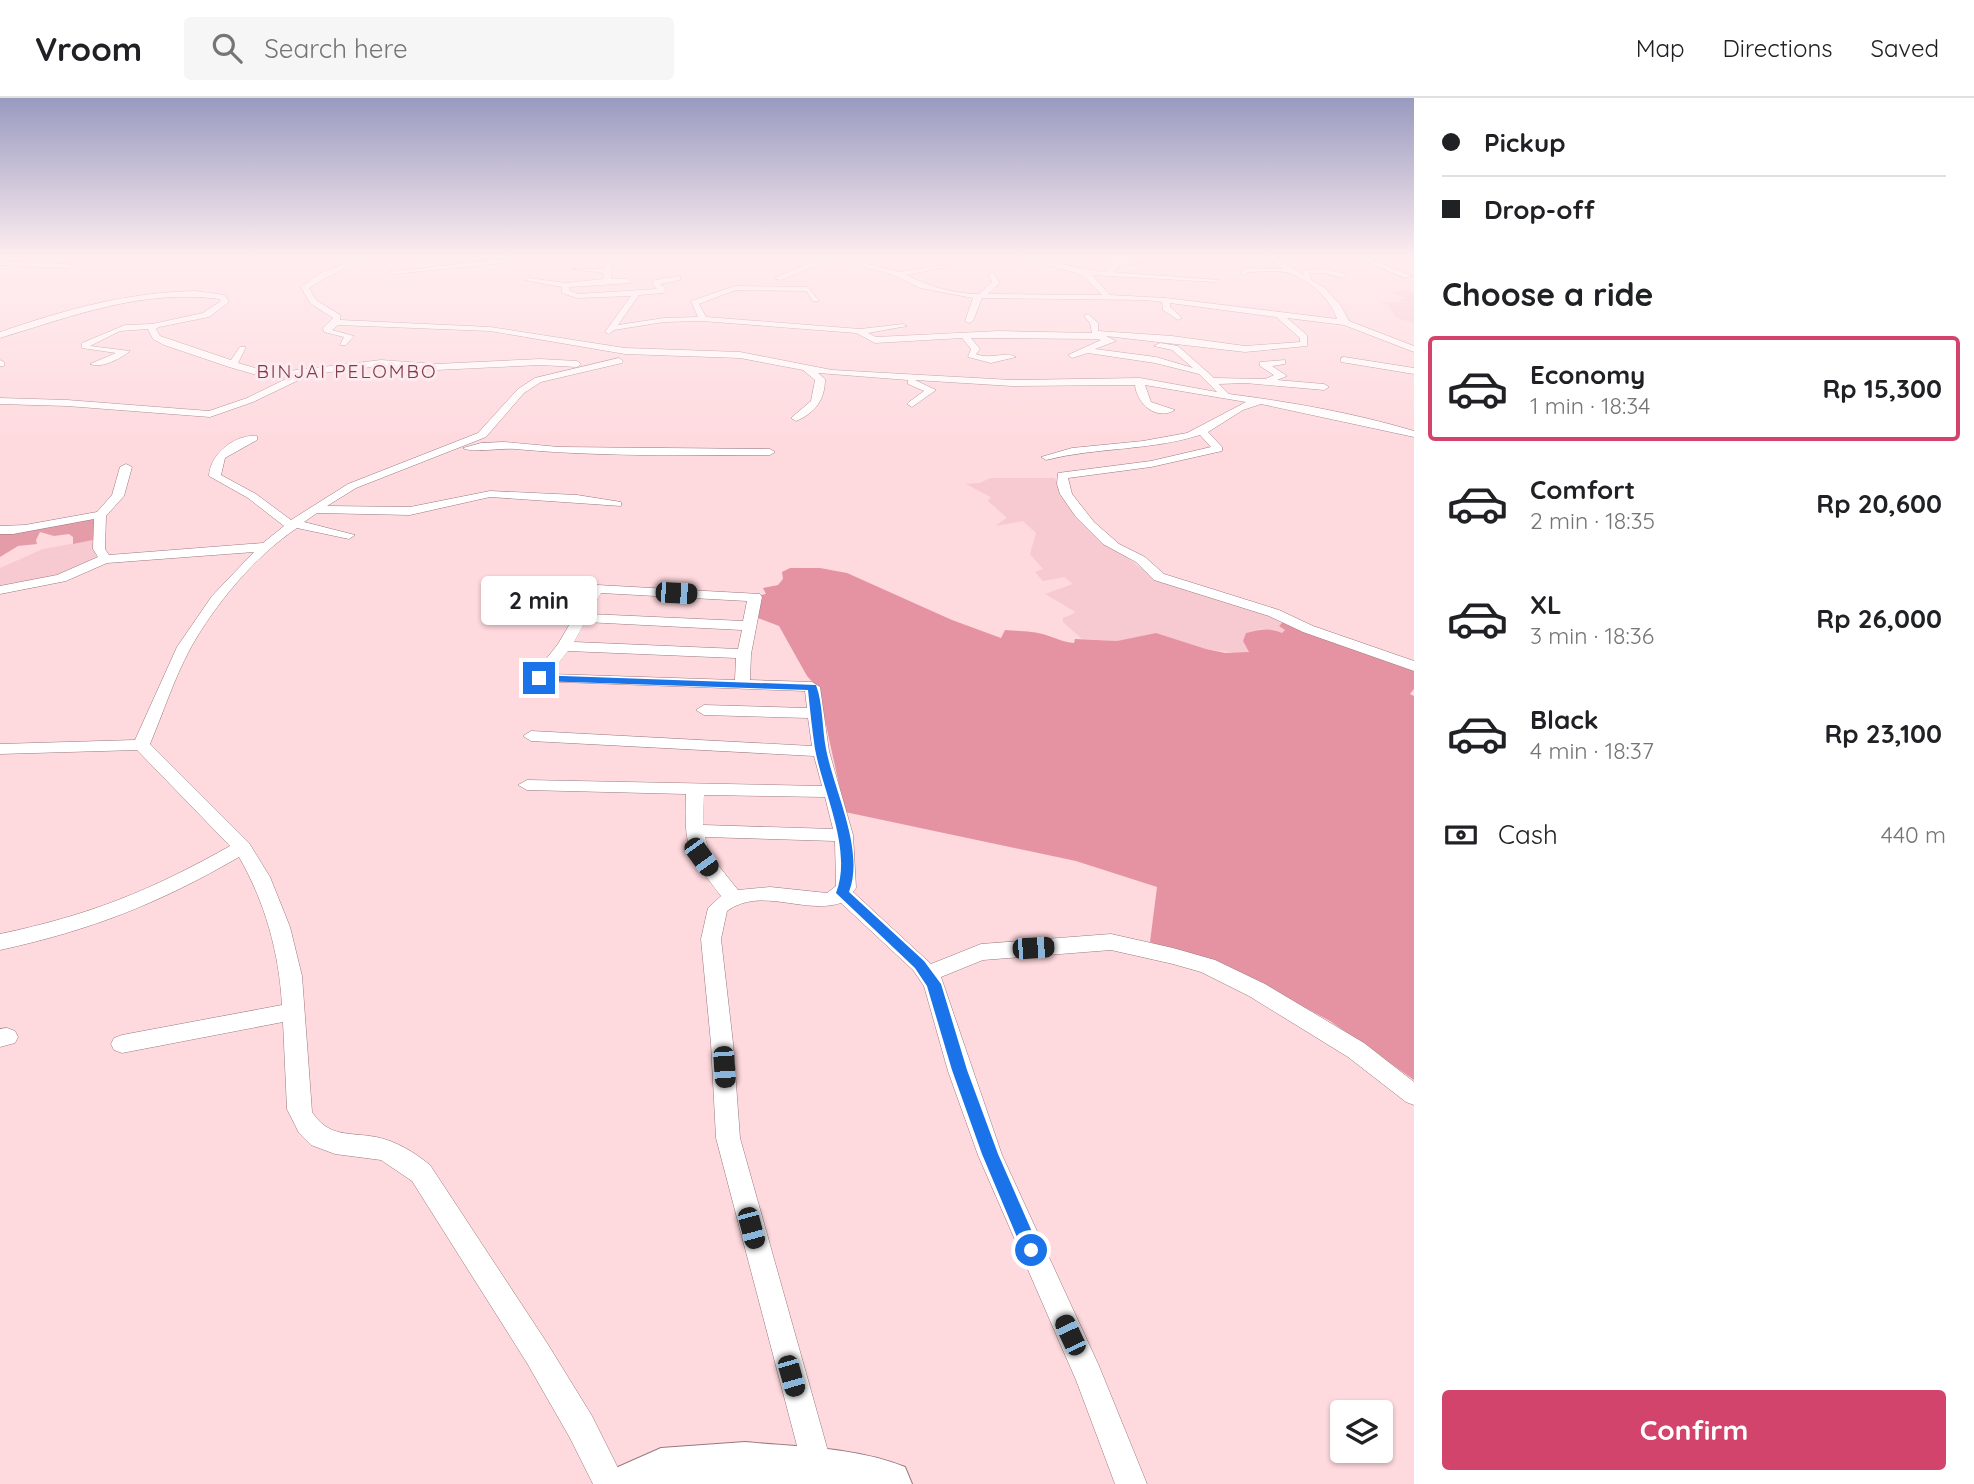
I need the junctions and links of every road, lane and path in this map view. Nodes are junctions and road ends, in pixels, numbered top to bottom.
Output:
1 (43, 321) edge
2 (181, 321) edge
3 (619, 321) edge
4 (660, 321) edge
5 (724, 321) edge
6 (1092, 321) edge
7 (1285, 321) edge
8 (1327, 321) edge
9 (1343, 321) edge
10 (336, 323) joint
11 (1346, 323) junction
12 (903, 326) dead end
13 (153, 327) junction
14 (614, 328) junction
15 (859, 331) junction
16 (333, 334) junction
17 (0, 335) edge
18 (1097, 335) junction
19 (965, 336) junction
20 (323, 341) dead end
21 (1112, 341) junction
22 (343, 343) dead end
23 (594, 346) junction
24 (243, 349) dead end
25 (1414, 349) edge
26 (1087, 350) junction
27 (646, 353) junction
28 (1072, 355) dead end
29 (1012, 357) dead end
30 (1344, 360) dead end
31 (619, 361) junction
32 (1282, 362) dead end
33 (94, 364) dead end
34 (232, 365) junction
35 (807, 369) junction
36 (1414, 371) edge
37 (314, 372) junction
38 (894, 377) junction
39 (1211, 379) junction
40 (1245, 380) junction
41 (1140, 381) junction
42 (1403, 381) dead end
43 (1414, 382) edge
44 (1324, 387) dead end
45 (1228, 397) junction
46 (0, 401) edge
47 (1278, 403) junction
48 (912, 404) dead end
49 (1207, 404) dead end
50 (1170, 410) dead end
51 (796, 418) dead end
52 (1202, 431) junction
53 (1189, 435) junction
54 (1414, 435) edge
55 (253, 438) dead end
56 (1218, 449) junction
57 (444, 452) junction
58 (770, 452) dead end
59 (1046, 457) dead end
60 (126, 467) dead end
61 (617, 504) dead end
62 (315, 509) junction
63 (100, 515) junction
64 (294, 526) junction
65 (0, 530) edge
66 (349, 535) dead end
67 (266, 547) junction
68 (105, 559) junction
69 (0, 590) edge
70 (582, 618) junction
71 (750, 625) junction
72 (564, 646) junction
73 (744, 654) junction
74 (1414, 666) edge
75 (742, 685) junction
76 (704, 710) dead end
77 (816, 713) junction
78 (531, 736) dead end
79 (141, 745) junction
80 (0, 750) edge
81 (821, 751) junction
82 (527, 785) dead end
83 (695, 788) junction
84 (832, 792) junction
85 (694, 831) junction
86 (844, 835) junction
87 (242, 847) junction
88 (842, 893) junction
89 (733, 897) junction
90 (0, 942) edge
91 (927, 974) junction
92 (293, 1011) junction
93 (122, 1044) dead end
94 (1414, 1095) edge
95 (818, 1472) junction
96 (610, 1484) edge
97 (635, 1484) edge
98 (888, 1484) edge
99 (1131, 1484) edge

1 - 17 street
2 - 13 street
3 - 14 street
4 - 14 street
5 - 15 street
6 - 18 street
7 - 18 street
8 - 11 street
9 - 11 street
10 - 16 street
10 - 23 street
11 - 25 street
12 - 15 street
13 - 33 street
13 - 34 street
14 - 23 street
15 - 19 street
16 - 20 street
16 - 22 street
18 - 19 street
18 - 21 street
19 - 29 street
21 - 26 street
21 - 39 street
23 - 27 street
24 - 34 street
26 - 28 street
26 - 39 street
27 - 31 street
27 - 35 street
30 - 36 street
31 - 37 street
31 - 57 street
32 - 40 street
34 - 37 street
35 - 38 street
35 - 51 street
37 - 46 street
38 - 41 street
38 - 48 street
39 - 40 street
39 - 45 street
40 - 44 street
41 - 45 street
41 - 50 street
42 - 43 street
45 - 47 street
45 - 49 street
47 - 52 street
47 - 54 street
52 - 53 street
52 - 56 street
53 - 56 street
53 - 59 street
55 - 64 street
56 - 74 street
57 - 58 street
57 - 62 street
60 - 63 street
61 - 62 street
62 - 64 street
63 - 65 street
63 - 68 street
64 - 66 street
64 - 67 street
67 - 68 street
67 - 79 street
68 - 69 street
70 - 71 street
70 - 71 street
70 - 72 street
71 - 73 street
72 - 73 street
72 - 75 street
73 - 75 street
75 - 77 street
76 - 77 street
77 - 81 street
78 - 81 street
79 - 80 street
79 - 87 street
81 - 84 street
82 - 83 street
83 - 84 street
83 - 85 street
84 - 86 street
85 - 86 street
85 - 89 street
86 - 88 street
87 - 90 street
87 - 92 street
88 - 89 street
88 - 91 street
89 - 95 street
91 - 94 street
91 - 99 street
92 - 93 street
92 - 96 street
95 - 97 main road
95 - 98 main road

